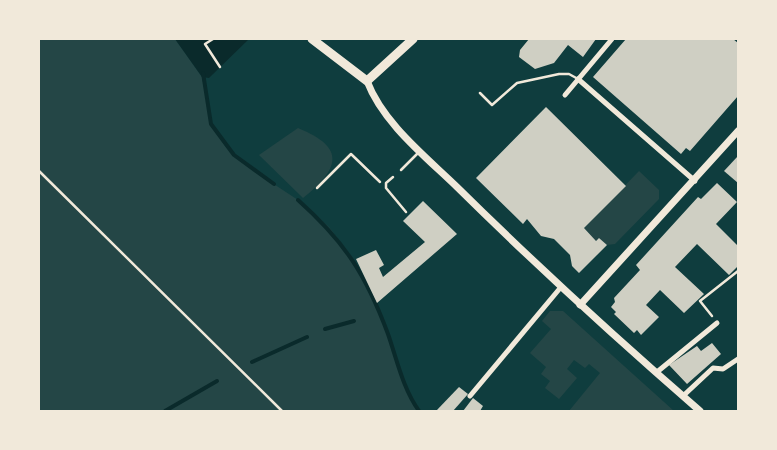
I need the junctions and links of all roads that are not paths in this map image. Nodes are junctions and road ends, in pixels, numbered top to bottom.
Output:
1 (312, 39) edge
2 (413, 39) edge
3 (612, 39) edge
4 (578, 79) junction
5 (367, 81) junction
6 (480, 93) dead end
7 (565, 95) dead end
8 (738, 131) edge
9 (420, 151) junction
10 (401, 170) dead end
11 (393, 177) dead end
12 (694, 181) junction
13 (406, 212) dead end
14 (560, 288) junction
15 (580, 305) junction
16 (717, 323) road end
17 (738, 359) edge
18 (657, 372) junction
19 (470, 396) dead end
20 (683, 396) junction
21 (700, 411) edge

1 - 5 main road
2 - 5 main road
3 - 4 street
4 - 6 lane
4 - 7 street
4 - 12 street
5 - 9 street
8 - 12 street
9 - 10 lane
9 - 14 street
11 - 13 lane
12 - 15 street
14 - 15 street
14 - 19 street
15 - 18 street
16 - 18 street
17 - 20 street
18 - 20 street
20 - 21 street

